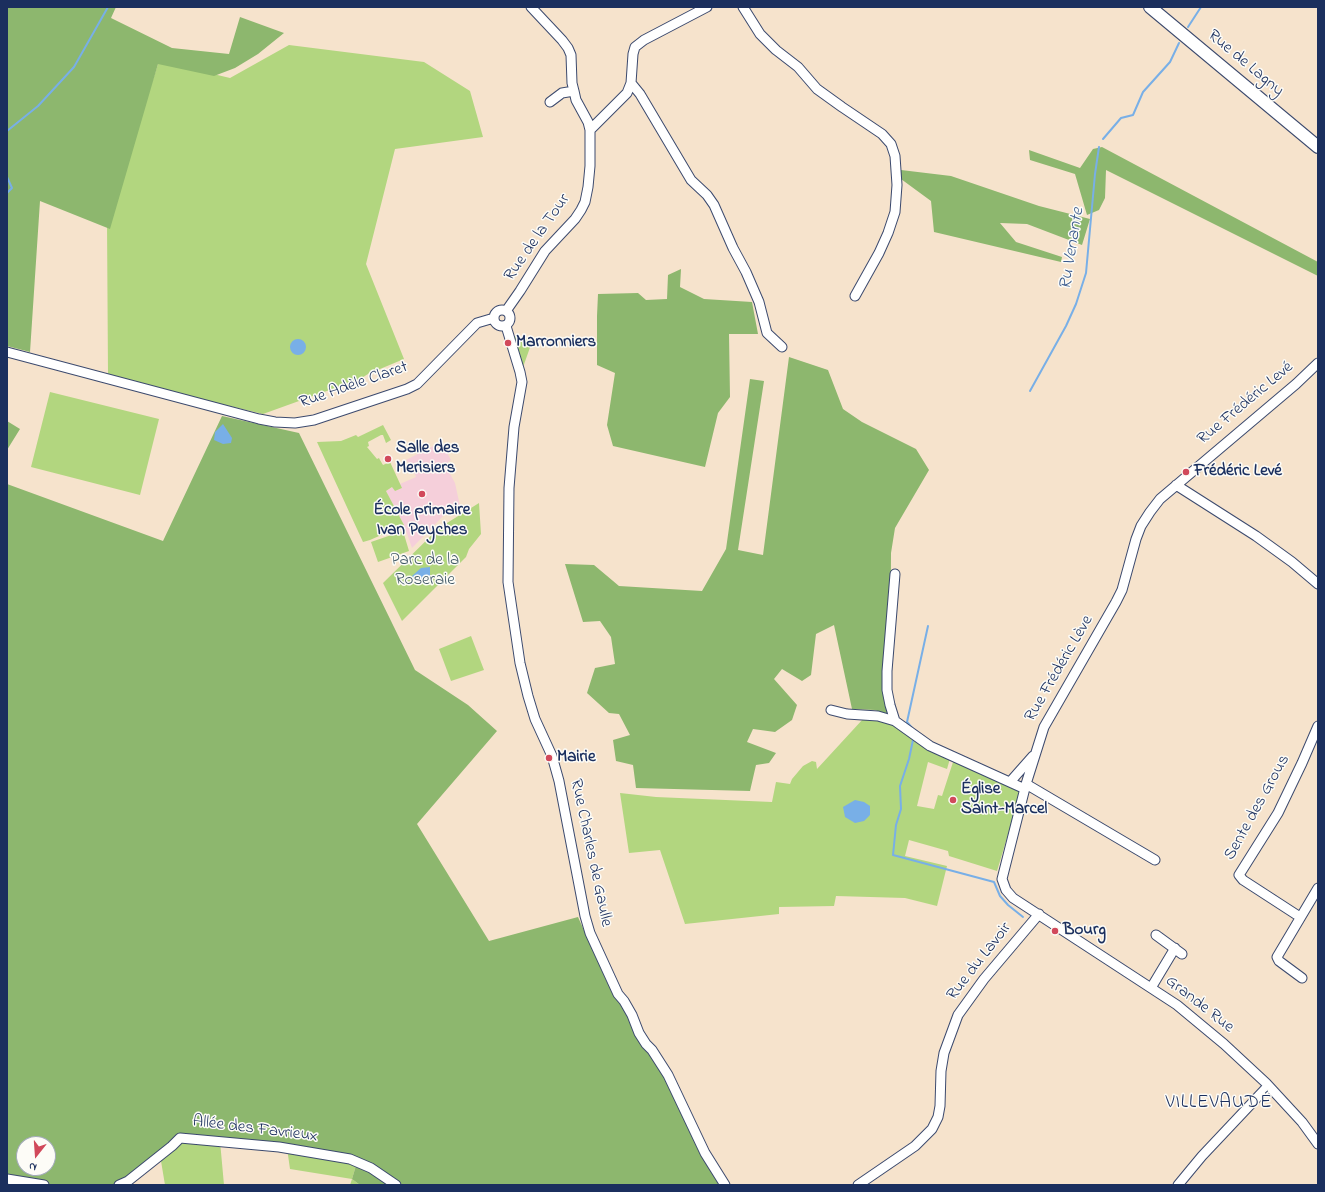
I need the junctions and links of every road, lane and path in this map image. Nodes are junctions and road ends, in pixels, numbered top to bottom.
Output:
1 (531, 7) edge
2 (706, 7) edge
3 (743, 7) edge
4 (1150, 7) edge
5 (631, 83) junction
6 (574, 91) junction
7 (550, 102) dead end
8 (590, 130) junction
9 (1318, 147) edge
10 (855, 296) dead end
11 (506, 311) junction
12 (494, 318) junction
13 (506, 326) junction
14 (782, 347) dead end
15 (7, 352) edge
16 (1318, 363) edge
17 (1176, 485) junction
18 (895, 574) dead end
19 (1318, 584) edge
20 (831, 710) dead end
21 (896, 721) junction
22 (1318, 726) edge
23 (1034, 754) junction
24 (1010, 782) junction
25 (1025, 787) junction
26 (1155, 860) dead end
27 (1318, 888) edge
28 (1040, 914) junction
29 (1300, 917) junction
30 (1156, 935) dead end
31 (1302, 978) dead end
32 (1151, 988) junction
33 (1268, 1086) junction
34 (1318, 1144) edge
35 (7, 1179) edge
36 (44, 1185) edge
37 (119, 1185) edge
38 (396, 1185) edge
39 (725, 1185) edge
40 (858, 1185) edge
41 (1178, 1185) edge

1 - 6 street, Rue de la Tour
2 - 5 street
3 - 10 street
4 - 9 main road, Rue de Lagny
5 - 8 street
5 - 14 street
6 - 7 street
6 - 8 street, Rue de la Tour
8 - 11 street, Rue de la Tour
11 - 12 street
11 - 13 street
12 - 13 street
12 - 15 street, Rue Adèle Claret
13 - 39 street, Rue Charles de Gaulle
16 - 17 street, Rue Frédéric Levé
17 - 19 street
17 - 23 street, Rue Frédéric Lève
18 - 21 street
20 - 21 street
21 - 24 street
22 - 29 street, Sente des Grous
23 - 24 street
23 - 25 street, Rue Frédéric Lève
24 - 25 street
25 - 26 street
25 - 28 street, Rue Frédéric Lève
27 - 29 street
28 - 32 street, Grande Rue
28 - 40 street, Rue du Lavoir
29 - 31 street
30 - 32 street
32 - 33 street, Grande Rue
33 - 34 street, Grande Rue
33 - 41 street
35 - 36 street
37 - 38 street, Allée des Favrieux

